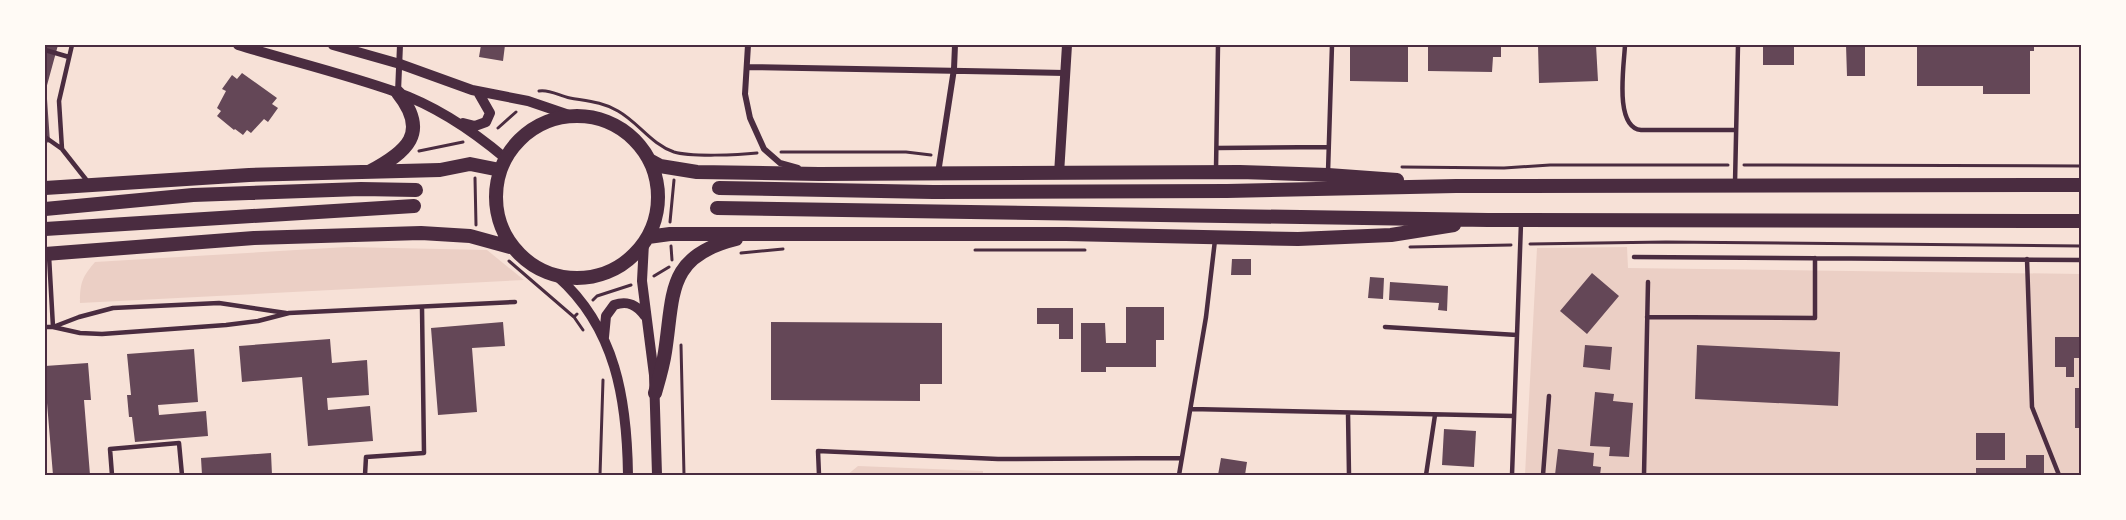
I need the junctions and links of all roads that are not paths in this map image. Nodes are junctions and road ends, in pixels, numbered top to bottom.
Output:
1 (72, 45) edge
2 (238, 45) edge
3 (333, 45) edge
4 (400, 45) edge
5 (748, 45) edge
6 (955, 45) edge
7 (1066, 45) edge
8 (1218, 45) edge
9 (1332, 45) edge
10 (1625, 45) edge
11 (1737, 45) edge
12 (45, 50) edge
13 (69, 57) junction
14 (399, 64) junction
15 (747, 67) junction
16 (954, 69) junction
17 (1065, 73) junction
18 (478, 92) junction
19 (398, 93) junction
20 (572, 116) junction
21 (457, 122) junction
22 (1736, 130) junction
23 (45, 137) edge
24 (1328, 147) junction
25 (1217, 148) junction
26 (62, 149) junction
27 (649, 160) junction
28 (503, 164) junction
29 (1216, 172) junction
30 (366, 173) junction
31 (819, 174) junction
32 (938, 174) junction
33 (1059, 174) junction
34 (1328, 175) junction
35 (90, 184) junction
36 (2081, 185) edge
37 (1456, 186) junction
38 (1736, 186) junction
39 (45, 188) edge
40 (719, 188) dead end
41 (416, 189) dead end
42 (414, 206) dead end
43 (717, 208) dead end
44 (45, 209) edge
45 (1521, 219) junction
46 (1488, 220) junction
47 (2081, 221) edge
48 (45, 229) edge
49 (756, 234) junction
50 (1215, 236) junction
51 (646, 240) junction
52 (508, 252) junction
53 (47, 254) edge
54 (1634, 257) dead end
55 (1815, 258) junction
56 (2027, 259) junction
57 (2081, 260) edge
58 (557, 276) junction
59 (1648, 282) dead end
60 (515, 302) dead end
61 (422, 308) junction
62 (48, 310) edge
63 (289, 313) junction
64 (645, 316) junction
65 (1647, 317) junction
66 (45, 327) edge
67 (53, 327) junction
68 (1385, 327) dead end
69 (1517, 335) junction
70 (604, 339) junction
71 (655, 393) junction
72 (1549, 396) dead end
73 (1191, 409) junction
74 (1348, 413) junction
75 (1435, 415) junction
76 (1514, 416) junction
77 (628, 449) junction
78 (1182, 458) junction
79 (112, 475) edge
80 (182, 475) edge
81 (365, 475) edge
82 (622, 475) edge
83 (628, 475) edge
84 (657, 475) edge
85 (819, 475) edge
86 (1179, 475) edge
87 (1349, 475) edge
88 (1425, 475) edge
89 (1512, 475) edge
90 (1543, 475) edge
91 (1644, 475) edge
92 (2059, 475) edge

1 - 13 lane
2 - 19 street
3 - 14 street
4 - 14 street
5 - 15 street
6 - 16 street
7 - 17 street
8 - 25 lane
9 - 24 lane
10 - 22 lane
11 - 22 lane
12 - 13 lane
13 - 26 lane
14 - 18 street
14 - 19 street
15 - 16 street
15 - 31 street
16 - 17 street
16 - 32 street
17 - 33 street
18 - 20 street
18 - 21 street
19 - 21 street
19 - 30 main road
20 - 27 main road
20 - 28 main road
21 - 28 street
22 - 38 lane
23 - 26 lane
24 - 25 lane
24 - 34 lane
25 - 29 lane
26 - 35 lane
27 - 31 main road
27 - 51 main road
28 - 30 main road
28 - 52 main road
29 - 33 main road
29 - 34 main road
30 - 35 main road
31 - 32 main road
32 - 33 main road
34 - 37 main road
35 - 39 main road
36 - 38 main road
37 - 38 main road
37 - 40 main road
41 - 44 main road
42 - 48 main road
43 - 46 main road
45 - 46 main road
45 - 47 main road
45 - 69 lane
46 - 50 main road
49 - 50 main road
49 - 51 main road
49 - 71 main road
50 - 73 lane
51 - 58 main road
51 - 64 street
52 - 53 main road
52 - 58 main road
53 - 62 lane
54 - 55 lane
55 - 56 lane
55 - 65 lane
56 - 57 lane
56 - 92 lane
58 - 70 street
59 - 65 lane
60 - 61 lane
61 - 63 lane
61 - 81 lane
62 - 67 lane
63 - 67 lane
63 - 67 lane
64 - 70 street
64 - 71 street
65 - 91 lane
66 - 67 lane
68 - 69 lane
69 - 76 lane
70 - 77 street
71 - 84 street
72 - 90 lane
73 - 74 lane
73 - 78 lane
74 - 75 lane
74 - 87 lane
75 - 76 lane
75 - 88 lane
76 - 89 lane
77 - 82 street
77 - 83 street
78 - 85 lane
78 - 86 lane
79 - 80 lane

